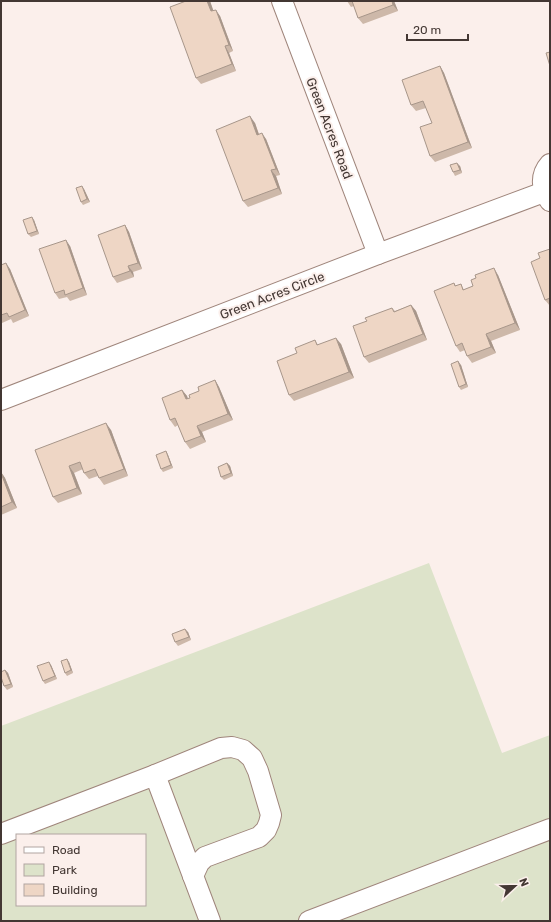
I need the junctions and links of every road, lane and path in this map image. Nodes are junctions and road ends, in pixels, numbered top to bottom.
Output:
1 (282, 1) edge
2 (550, 164) edge
3 (547, 196) edge
4 (378, 254) junction
5 (1, 400) edge
6 (155, 775) junction
7 (550, 829) edge
8 (1, 834) edge
9 (193, 876) junction
10 (210, 921) edge
11 (309, 921) edge

1 - 4 street, Green Acres Road
2 - 3 street, Green Acres Circle
3 - 4 street, Green Acres Circle
4 - 5 street, Green Acres Circle
6 - 8 street
6 - 9 street
6 - 9 street
7 - 11 street
9 - 10 street

